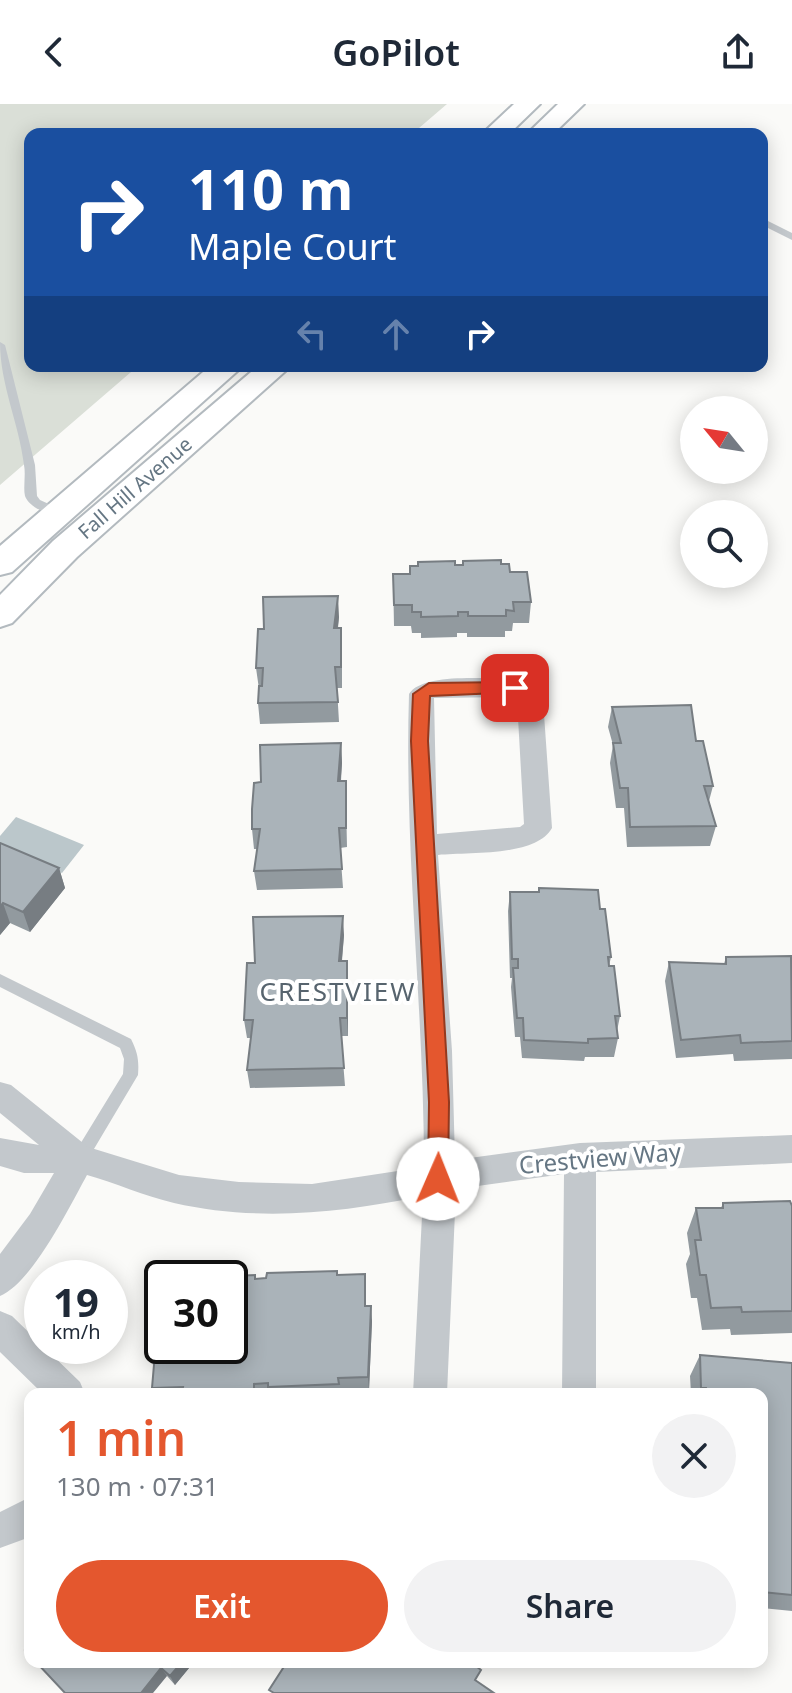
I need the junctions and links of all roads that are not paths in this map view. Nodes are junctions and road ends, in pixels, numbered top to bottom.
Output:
1 (528, 104) edge
2 (572, 104) edge
3 (501, 128) edge
4 (546, 128) edge
5 (768, 224) edge
6 (792, 237) edge
7 (0, 345) edge
8 (221, 372) edge
9 (269, 372) edge
10 (58, 513) junction
11 (0, 564) edge
12 (0, 615) edge
13 (425, 845) junction
14 (0, 980) edge
15 (0, 1095) edge
16 (792, 1149) edge
17 (0, 1152) edge
18 (580, 1157) junction
19 (79, 1159) junction
20 (438, 1179) junction
21 (0, 1280) edge
22 (0, 1328) edge
23 (62, 1388) edge
24 (431, 1388) edge
25 (579, 1388) edge
26 (24, 1521) edge
27 (0, 1530) edge

1 - 3 main road
2 - 4 main road
5 - 6 lane
7 - 10 lane
8 - 10 main road, Fall Hill Avenue
9 - 12 main road, Fall Hill Avenue
10 - 11 main road, Fall Hill Avenue
13 - 13 street
13 - 20 street
14 - 19 lane
15 - 19 street, Crestview Way
16 - 18 street, Crestview Way
17 - 19 street, Crestview Way
18 - 20 street, Crestview Way
18 - 25 street
19 - 20 street, Crestview Way
19 - 21 street
20 - 24 street
22 - 23 street
26 - 27 street

